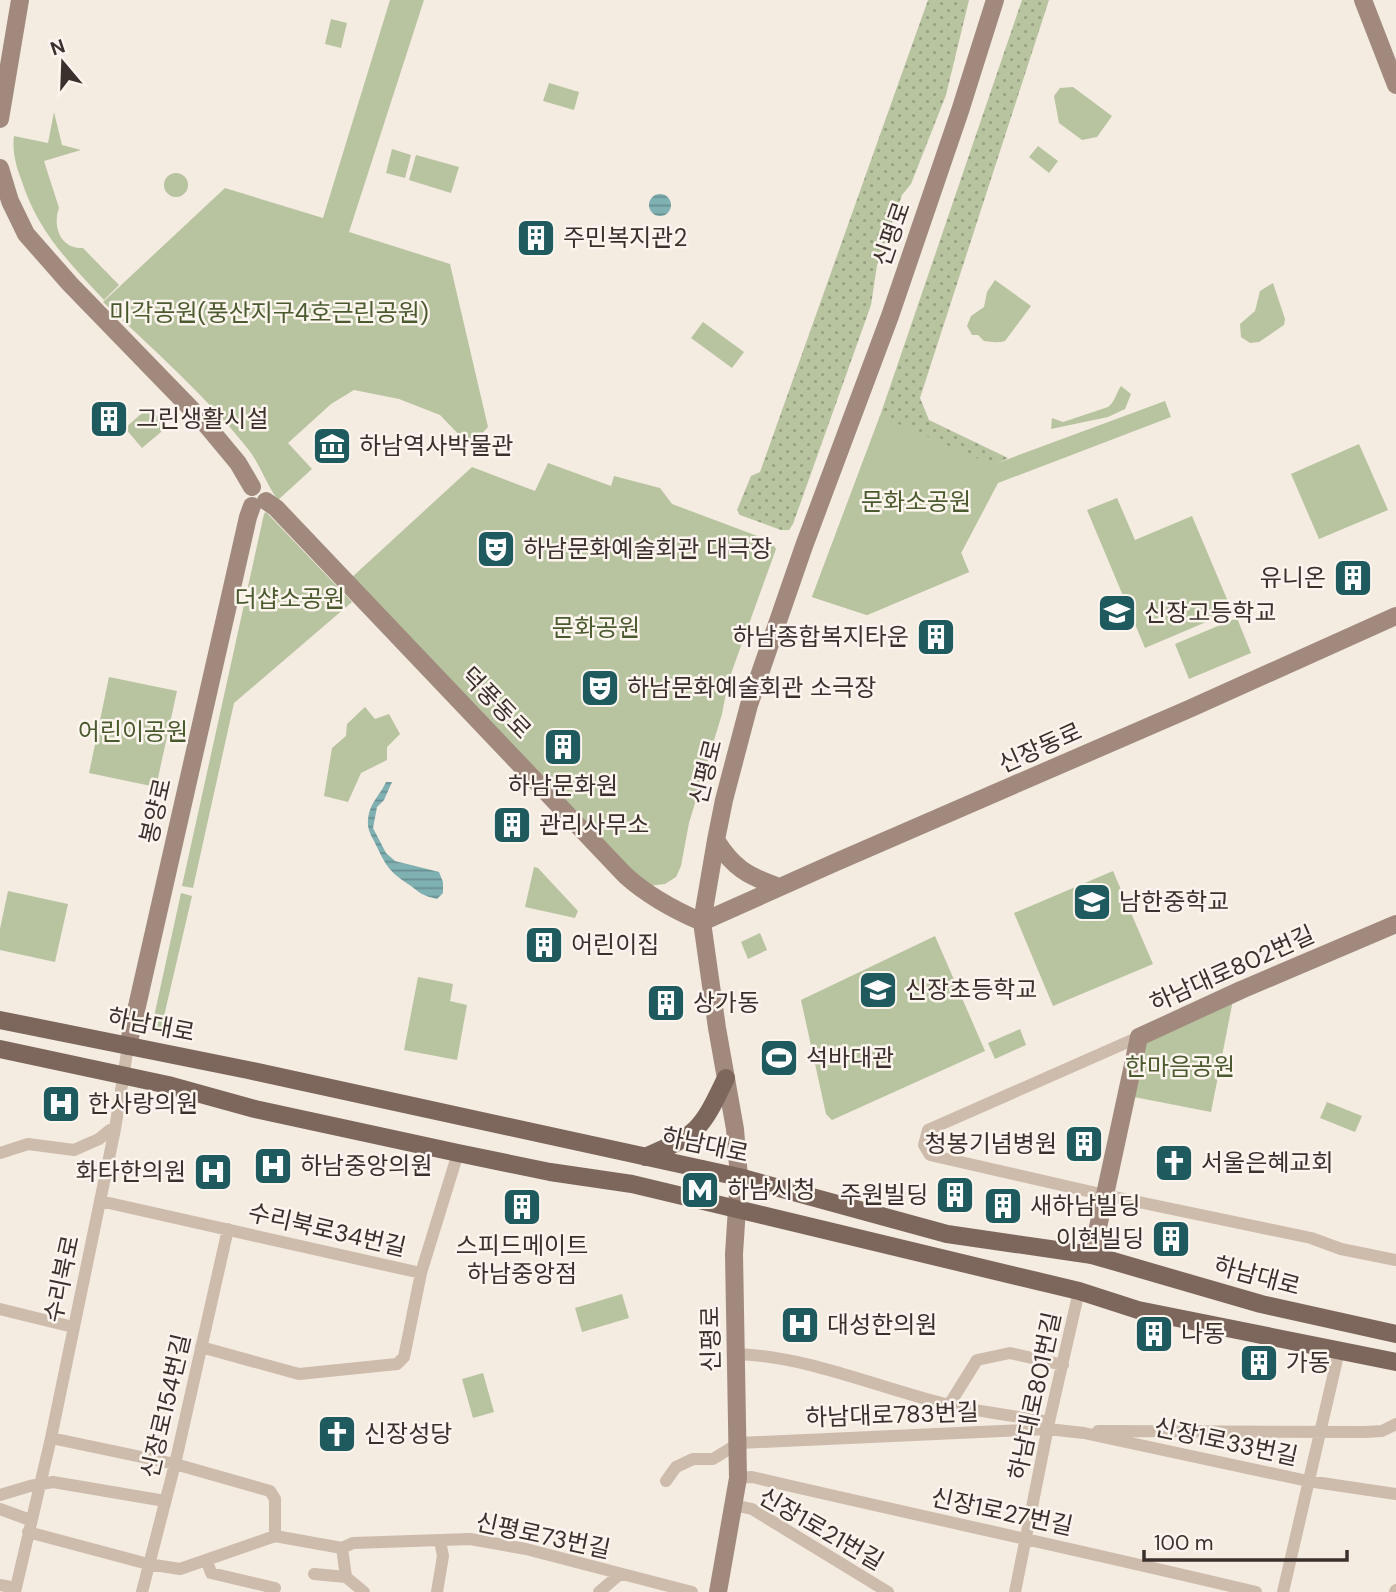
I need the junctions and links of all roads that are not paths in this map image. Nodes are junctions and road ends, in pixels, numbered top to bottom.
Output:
1 (20, 0) edge
2 (995, 0) edge
3 (1363, 0) edge
4 (1396, 85) edge
5 (0, 119) edge
6 (0, 168) edge
7 (259, 504) junction
8 (1396, 616) edge
9 (716, 840) junction
10 (779, 887) junction
11 (702, 922) junction
12 (1396, 924) edge
13 (0, 1020) edge
14 (1139, 1037) junction
15 (128, 1046) junction
16 (0, 1049) edge
17 (124, 1075) junction
18 (726, 1078) junction
19 (115, 1129) junction
20 (0, 1153) edge
21 (458, 1153) junction
22 (645, 1157) junction
23 (739, 1177) junction
24 (1105, 1195) junction
25 (100, 1201) junction
26 (736, 1208) junction
27 (228, 1229) junction
28 (1093, 1255) junction
29 (1396, 1260) edge
30 (421, 1273) junction
31 (1079, 1291) junction
32 (0, 1309) edge
33 (73, 1327) junction
34 (1396, 1334) edge
35 (201, 1347) junction
36 (1339, 1351) junction
37 (735, 1354) junction
38 (1396, 1362) edge
39 (1063, 1365) junction
40 (949, 1405) junction
41 (1396, 1424) edge
42 (1049, 1426) junction
43 (1319, 1432) junction
44 (1084, 1433) junction
45 (51, 1438) junction
46 (738, 1443) junction
47 (175, 1464) junction
48 (738, 1478) junction
49 (666, 1481) dead end
50 (1308, 1481) junction
51 (41, 1485) junction
52 (1396, 1494) edge
53 (0, 1495) edge
54 (165, 1501) junction
55 (733, 1505) junction
56 (0, 1509) edge
57 (29, 1526) junction
58 (275, 1536) junction
59 (1026, 1537) junction
60 (440, 1541) junction
61 (342, 1548) junction
62 (207, 1561) junction
63 (148, 1564) junction
64 (314, 1574) dead end
65 (620, 1574) junction
66 (346, 1577) junction
67 (0, 1585) edge
68 (257, 1588) edge
69 (275, 1588) dead end
70 (15, 1590) edge
71 (142, 1592) edge
72 (364, 1592) edge
73 (437, 1592) edge
74 (598, 1592) edge
75 (692, 1592) edge
76 (718, 1592) edge
77 (888, 1592) edge
78 (1015, 1592) edge
79 (1256, 1592) edge
80 (1283, 1592) edge

1 - 5 street
2 - 9 street, 신평로
3 - 4 street
6 - 7 street, 봉양로
7 - 11 street, 덕풍동로
7 - 15 street, 봉양로
8 - 10 street, 신장동로
9 - 10 street
9 - 11 street, 신평로
10 - 11 street, 신장동로
11 - 18 street, 신평로
12 - 14 street, 하남대로802번길
13 - 15 main road, 하남대로
14 - 24 street, 하남대로802번길
14 - 24 street
15 - 17 street, 수리북로
15 - 22 main road, 하남대로
16 - 17 main road
17 - 19 street, 수리북로
17 - 21 main road
18 - 22 main road
18 - 23 street, 신평로
19 - 20 street
19 - 25 street, 수리북로
21 - 26 main road
21 - 30 street
22 - 23 main road, 하남대로
23 - 26 street, 신평로
23 - 28 main road, 하남대로
24 - 28 street, 하남대로802번길
24 - 29 street
25 - 27 street, 수리북로34번길
25 - 33 street, 수리북로
26 - 31 main road
26 - 37 street, 신평로
27 - 30 street, 수리북로34번길
27 - 35 street, 신장로154번길
28 - 34 main road, 하남대로
30 - 35 street
31 - 36 main road
31 - 39 street, 하남대로801번길
32 - 33 street
33 - 45 street, 수리북로
35 - 47 street, 신장로154번길
36 - 38 main road
36 - 43 street
37 - 40 street, 신장1로33번길
37 - 46 street, 신평로
39 - 40 street
39 - 42 street, 하남대로801번길
40 - 42 street, 신장1로33번길
41 - 43 street
42 - 44 street, 신장1로33번길
42 - 46 street, 하남대로783번길
42 - 59 street, 하남대로801번길
43 - 44 street
43 - 50 street
44 - 50 street, 신장1로33번길
45 - 47 street
45 - 51 street, 수리북로
46 - 48 street, 신평로
46 - 49 street
47 - 54 street, 신장로154번길
47 - 58 street
48 - 55 street, 신평로
48 - 59 street, 신장1로27번길
50 - 52 street, 신장1로33번길
50 - 80 street
51 - 53 street
51 - 54 street
51 - 57 street, 수리북로
54 - 63 street, 신장로154번길
55 - 76 street, 신평로
55 - 77 street, 신장1로21번길
56 - 57 street
57 - 63 street
57 - 70 street, 수리북로
58 - 61 street, 신평로73번길
58 - 62 street
59 - 78 street, 하남대로801번길
59 - 79 street, 신장1로27번길
60 - 61 street, 신평로73번길
60 - 65 street, 신평로73번길
60 - 73 street
61 - 66 street
62 - 63 street
62 - 68 street
63 - 71 street, 신장로154번길
64 - 66 street
65 - 74 street
65 - 75 street, 신평로73번길
66 - 72 street
67 - 70 street
68 - 69 street

